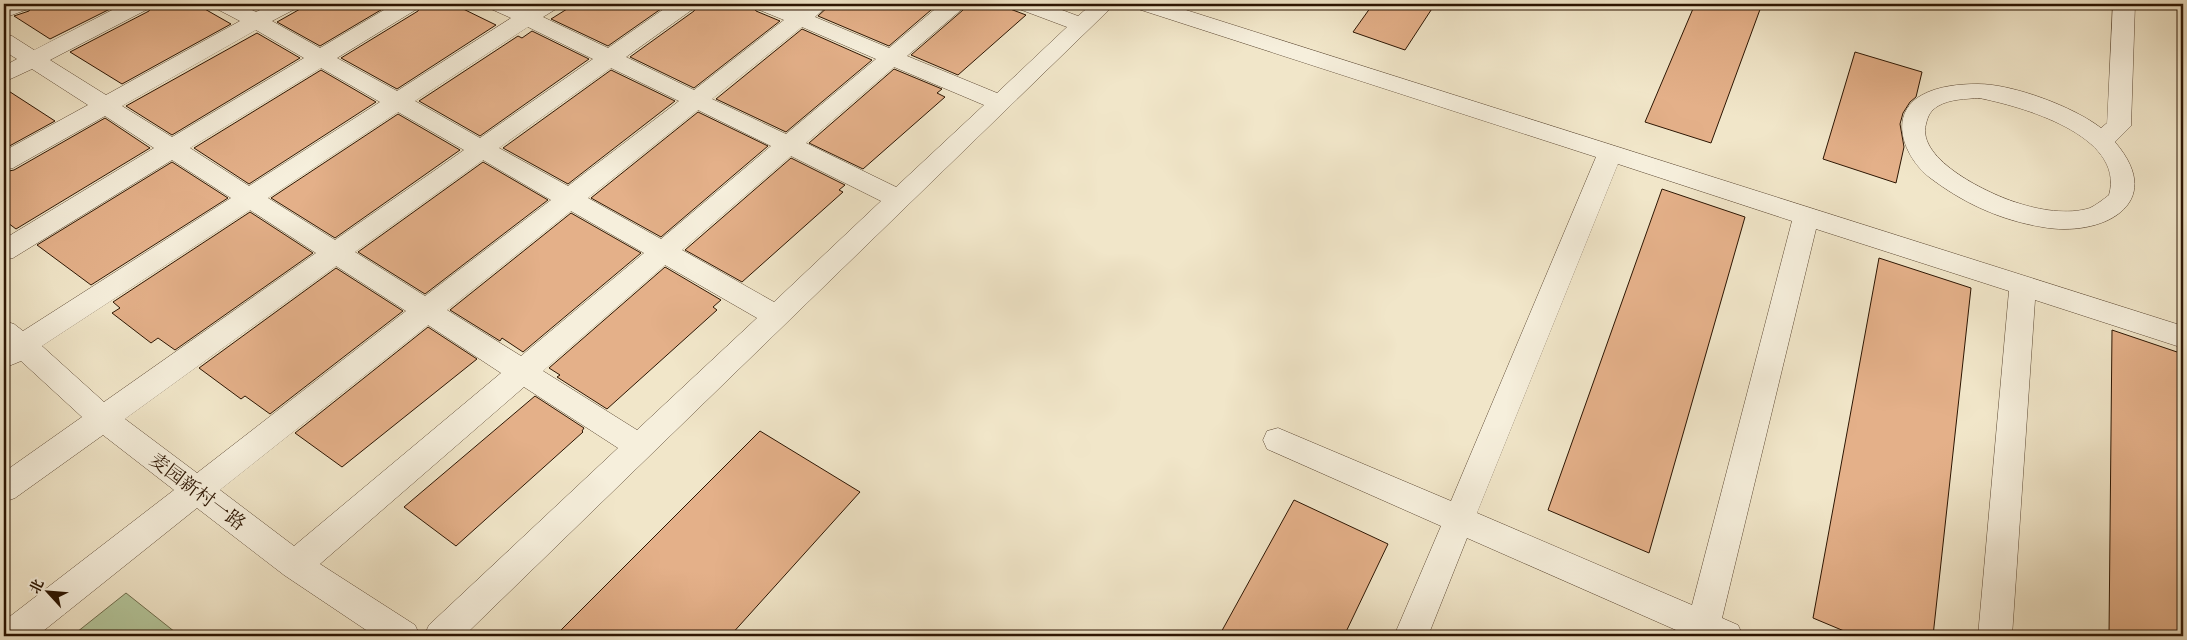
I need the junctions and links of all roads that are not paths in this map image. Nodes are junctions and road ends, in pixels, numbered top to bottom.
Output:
1 (20, 4) edge
2 (140, 4) edge
3 (225, 4) edge
4 (287, 4) edge
5 (409, 4) edge
6 (499, 4) edge
7 (548, 4) edge
8 (686, 4) edge
9 (765, 4) edge
10 (954, 4) edge
11 (1027, 4) edge
12 (1104, 4) edge
13 (1146, 4) edge
14 (2124, 4) edge
15 (808, 11) edge
16 (4, 12) edge
17 (527, 17) junction
18 (256, 21) junction
19 (1081, 25) junction
20 (4, 41) edge
21 (891, 57) junction
22 (321, 58) junction
23 (610, 58) junction
24 (33, 60) junction
25 (4, 75) edge
26 (695, 100) junction
27 (398, 101) junction
28 (1000, 103) junction
29 (106, 106) junction
30 (2101, 142) junction
31 (788, 145) junction
32 (172, 148) junction
33 (481, 149) junction
34 (1610, 153) junction
35 (4, 162) edge
36 (249, 197) junction
37 (569, 198) junction
38 (899, 200) junction
39 (1806, 216) junction
40 (4, 251) edge
41 (663, 251) junction
42 (336, 252) junction
43 (2023, 285) junction
44 (427, 310) junction
45 (777, 316) junction
46 (2183, 336) edge
47 (10, 345) edge
48 (522, 372) junction
49 (102, 418) junction
50 (1278, 440) dead end
51 (640, 447) junction
52 (4, 489) edge
53 (197, 490) junction
54 (1459, 519) junction
55 (296, 565) junction
56 (1710, 633) edge
57 (11, 636) edge
58 (403, 636) edge
59 (441, 636) edge
60 (1411, 636) edge
61 (1995, 636) edge

1 - 16 street
2 - 24 street
3 - 18 street
4 - 18 street
5 - 22 street
6 - 17 street
7 - 17 street
8 - 23 street
9 - 15 street
10 - 21 street
11 - 19 street
12 - 19 street
13 - 34 street
14 - 30 street
15 - 21 street
15 - 26 street
17 - 23 street
17 - 27 street
18 - 22 street
18 - 29 street
19 - 28 street
20 - 24 street
21 - 28 street
21 - 31 street
22 - 27 street
22 - 32 street
23 - 26 street
23 - 33 street
24 - 25 street
24 - 29 street
26 - 31 street
26 - 37 street
27 - 33 street
27 - 36 street
28 - 38 street
29 - 32 street
29 - 35 street
30 - 30 street
31 - 38 street
31 - 41 street
32 - 36 street
32 - 40 street
33 - 37 street
33 - 42 street
34 - 39 street
34 - 54 street
36 - 42 street
36 - 47 street
37 - 41 street
37 - 44 street
38 - 45 street
39 - 43 street
39 - 56 street
41 - 45 street
41 - 48 street
42 - 44 street
42 - 49 street
43 - 46 street
43 - 61 street
44 - 48 street
44 - 53 street
45 - 51 street
47 - 49 street, 麦园新村一路
48 - 51 street
48 - 55 street
49 - 52 street
49 - 53 street, 麦园新村一路
50 - 54 street
51 - 59 street
53 - 55 street, 麦园新村一路
53 - 57 street
54 - 56 street
54 - 60 street
55 - 58 street, 麦园新村一路

